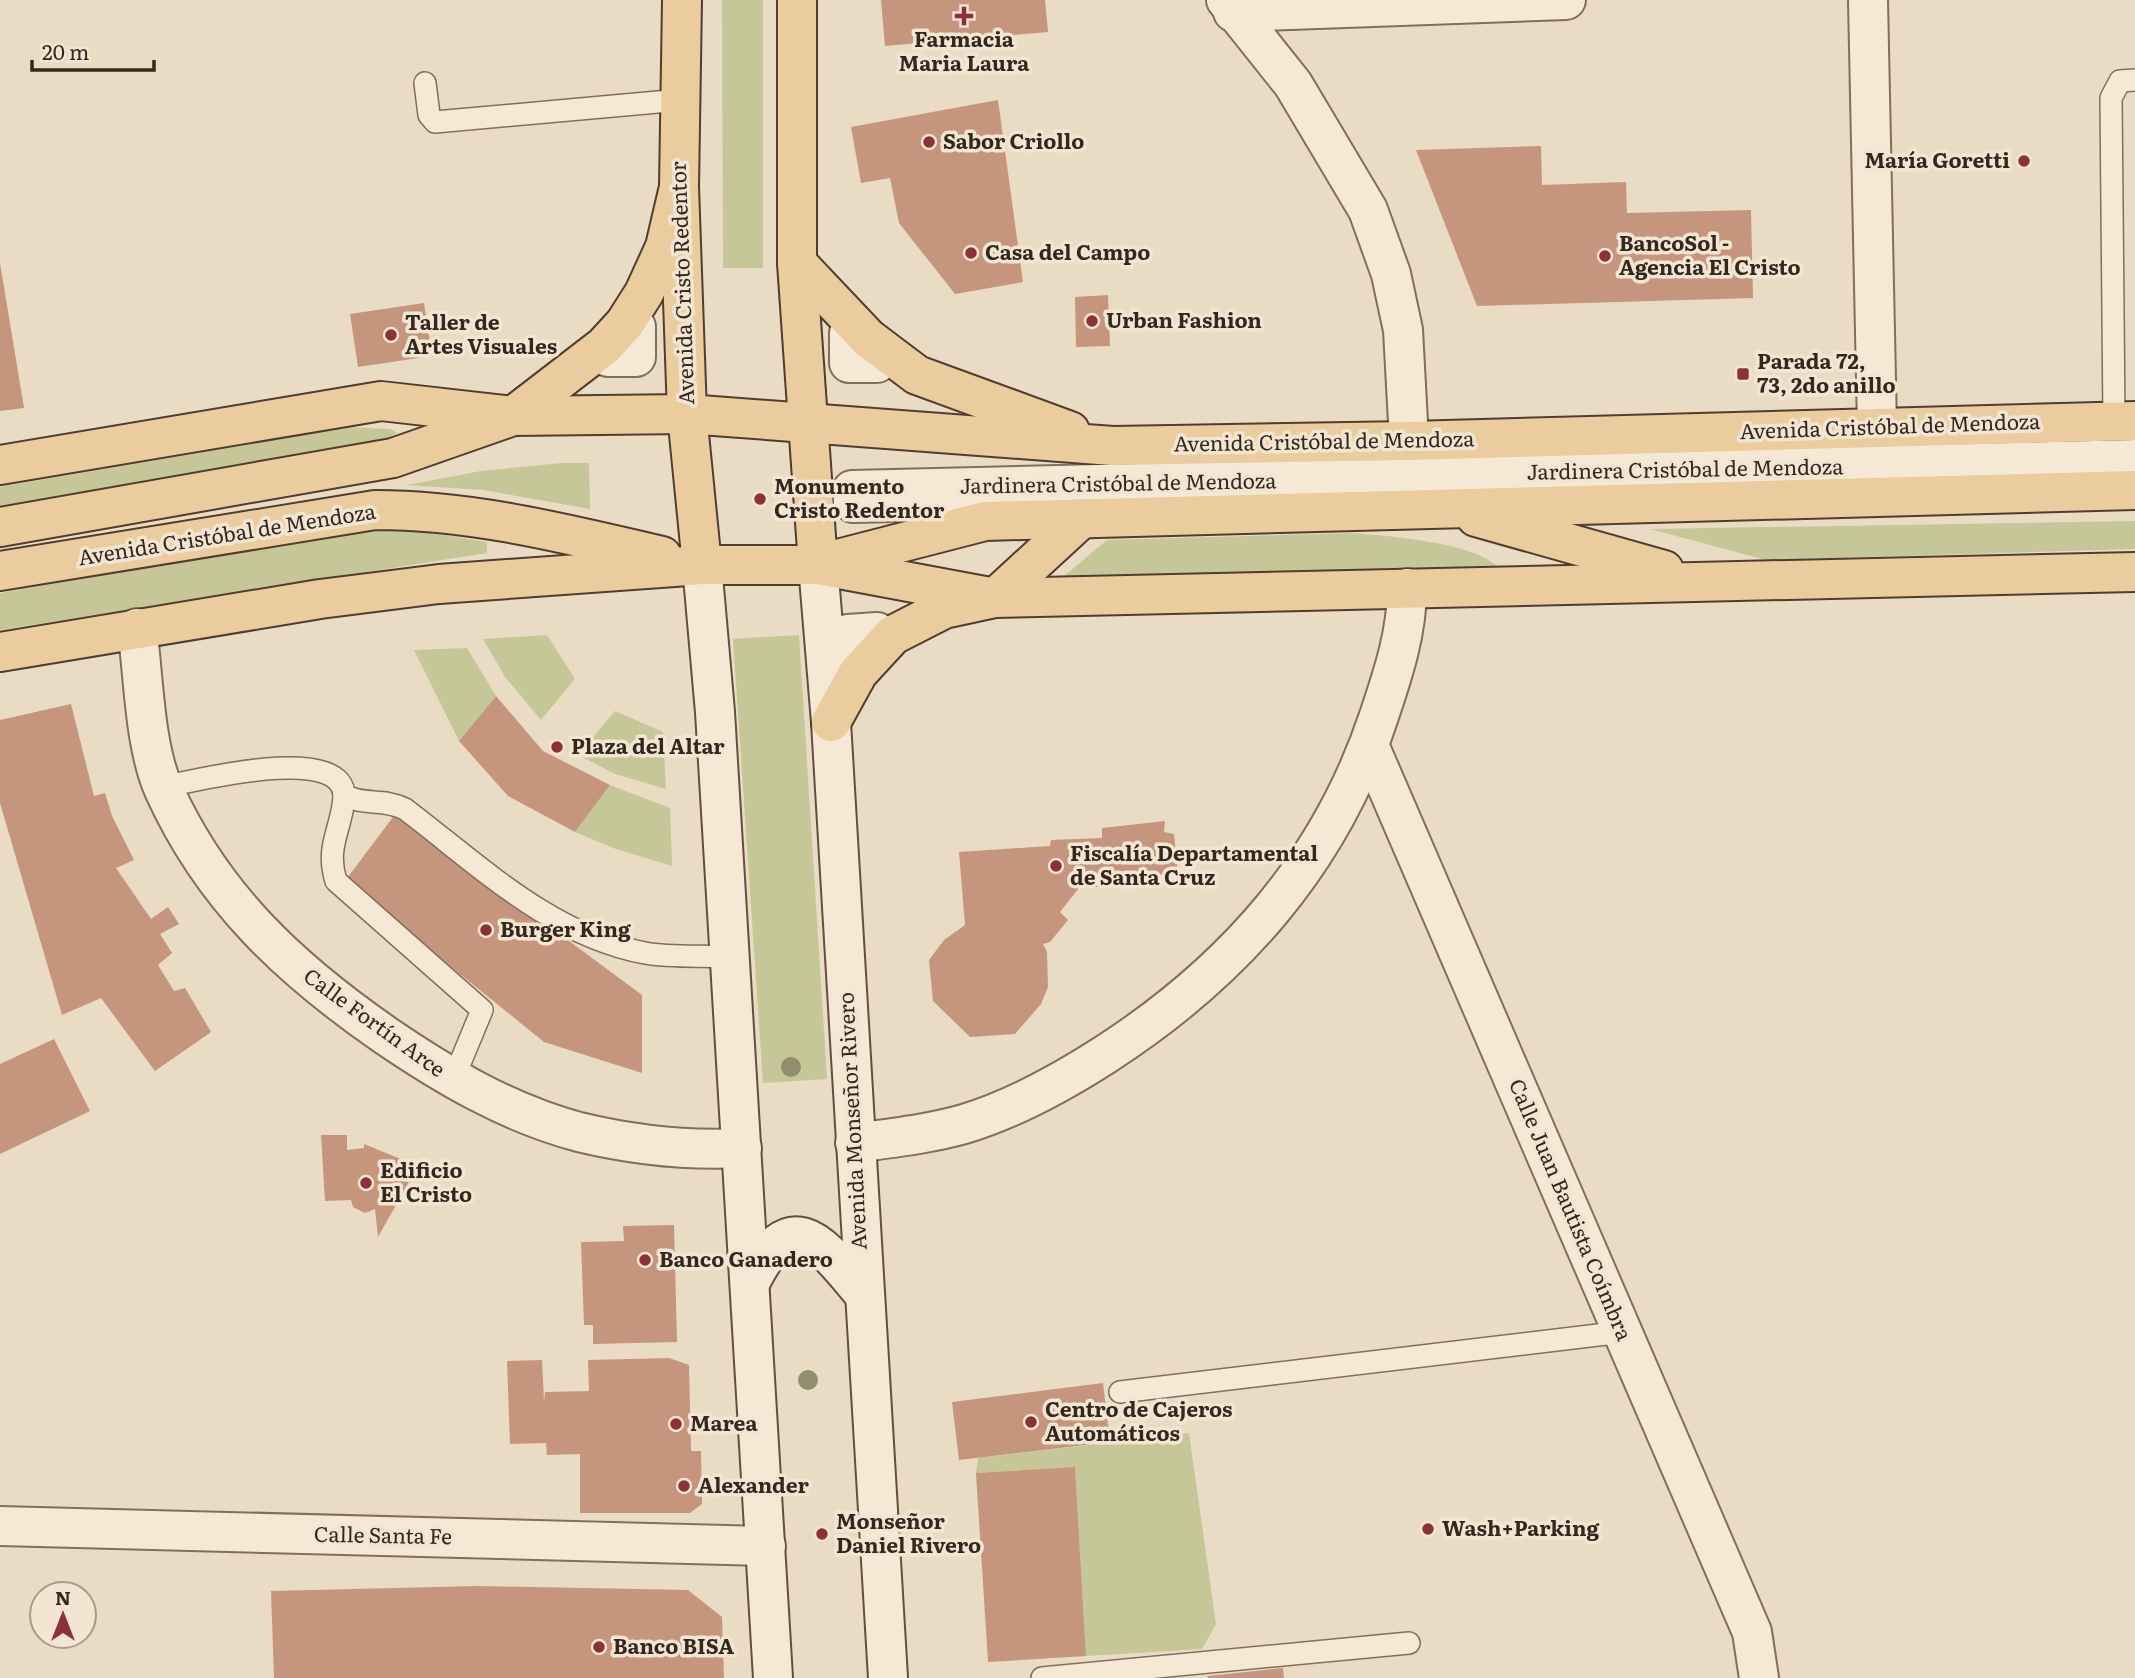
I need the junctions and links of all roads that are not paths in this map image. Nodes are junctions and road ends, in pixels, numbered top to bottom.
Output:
1 (682, 0) edge
2 (797, 0) edge
3 (1542, 0) edge
4 (1566, 0) edge
5 (1868, 0) edge
6 (1230, 6) edge
7 (2135, 80) edge
8 (425, 83) dead end
9 (680, 100) junction
10 (679, 187) junction
11 (797, 263) junction
12 (687, 414) junction
13 (513, 416) junction
14 (2124, 421) edge
15 (808, 423) junction
16 (1877, 427) junction
17 (1409, 441) junction
18 (1113, 446) junction
19 (2135, 459) edge
20 (0, 465) edge
21 (2135, 473) edge
22 (2135, 490) edge
23 (1441, 507) junction
24 (1082, 518) junction
25 (0, 527) edge
26 (702, 565) junction
27 (818, 565) junction
28 (0, 571) edge
29 (2135, 572) edge
30 (1700, 581) junction
31 (1407, 588) junction
32 (995, 598) junction
33 (137, 628) junction
34 (0, 652) edge
35 (831, 722) junction
36 (1369, 745) junction
37 (163, 787) junction
38 (344, 795) junction
39 (730, 957) junction
40 (453, 1080) junction
41 (855, 1143) junction
42 (742, 1148) junction
43 (750, 1283) junction
44 (863, 1293) junction
45 (1623, 1332) junction
46 (1120, 1392) dead end
47 (0, 1526) edge
48 (766, 1546) junction
49 (1409, 1643) dead end
50 (773, 1678) edge
51 (888, 1678) edge
52 (1042, 1678) edge
53 (1759, 1678) edge

1 - 9 main road, Avenida Cristo Redentor
2 - 11 main road
3 - 4 street
3 - 6 street
5 - 16 street
6 - 17 street
7 - 14 lane
8 - 9 lane
9 - 10 main road, Avenida Cristo Redentor
10 - 12 main road, Avenida Cristo Redentor
10 - 13 main road
11 - 15 main road
11 - 18 main road
12 - 13 main road, Avenida Cristóbal de Mendoza
12 - 15 main road, Avenida Cristóbal de Mendoza
12 - 26 main road, Avenida Cristo Redentor
13 - 20 main road, Avenida Cristóbal de Mendoza
13 - 25 main road, Avenida Cristóbal de Mendoza
14 - 16 main road, Avenida Cristóbal de Mendoza
15 - 18 main road, Avenida Cristóbal de Mendoza
15 - 27 main road
16 - 17 main road, Avenida Cristóbal de Mendoza
17 - 18 main road, Avenida Cristóbal de Mendoza
19 - 21 street, Jardinera Cristóbal de Mendoza
22 - 23 main road, Avenida Cristóbal de Mendoza
23 - 24 main road, Avenida Cristóbal de Mendoza
23 - 30 main road
24 - 27 main road, Avenida Cristóbal de Mendoza
24 - 32 main road
26 - 27 main road, Avenida Cristóbal de Mendoza
26 - 28 main road, Avenida Cristóbal de Mendoza
26 - 33 main road, Avenida Cristóbal de Mendoza
26 - 39 street
27 - 32 main road, Avenida Cristóbal de Mendoza
27 - 35 street, Avenida Monseñor Rivero
29 - 30 main road, Avenida Cristóbal de Mendoza
30 - 31 main road, Avenida Cristóbal de Mendoza
31 - 32 main road, Avenida Cristóbal de Mendoza
31 - 36 street
32 - 35 main road
33 - 34 main road, Avenida Cristóbal de Mendoza
33 - 37 street, Calle Fortín Arce
35 - 41 street, Avenida Monseñor Rivero
36 - 41 street
36 - 45 street, Calle Juan Bautista Coímbra
37 - 38 lane
37 - 40 street, Calle Fortín Arce
38 - 39 lane
38 - 40 lane
39 - 42 street
40 - 42 street, Calle Fortín Arce
41 - 44 street, Avenida Monseñor Rivero
42 - 43 street
43 - 44 street
43 - 48 street
44 - 51 street, Avenida Monseñor Rivero
45 - 46 lane
45 - 53 street, Calle Juan Bautista Coímbra
47 - 48 street, Calle Santa Fe
48 - 50 street
49 - 52 lane

